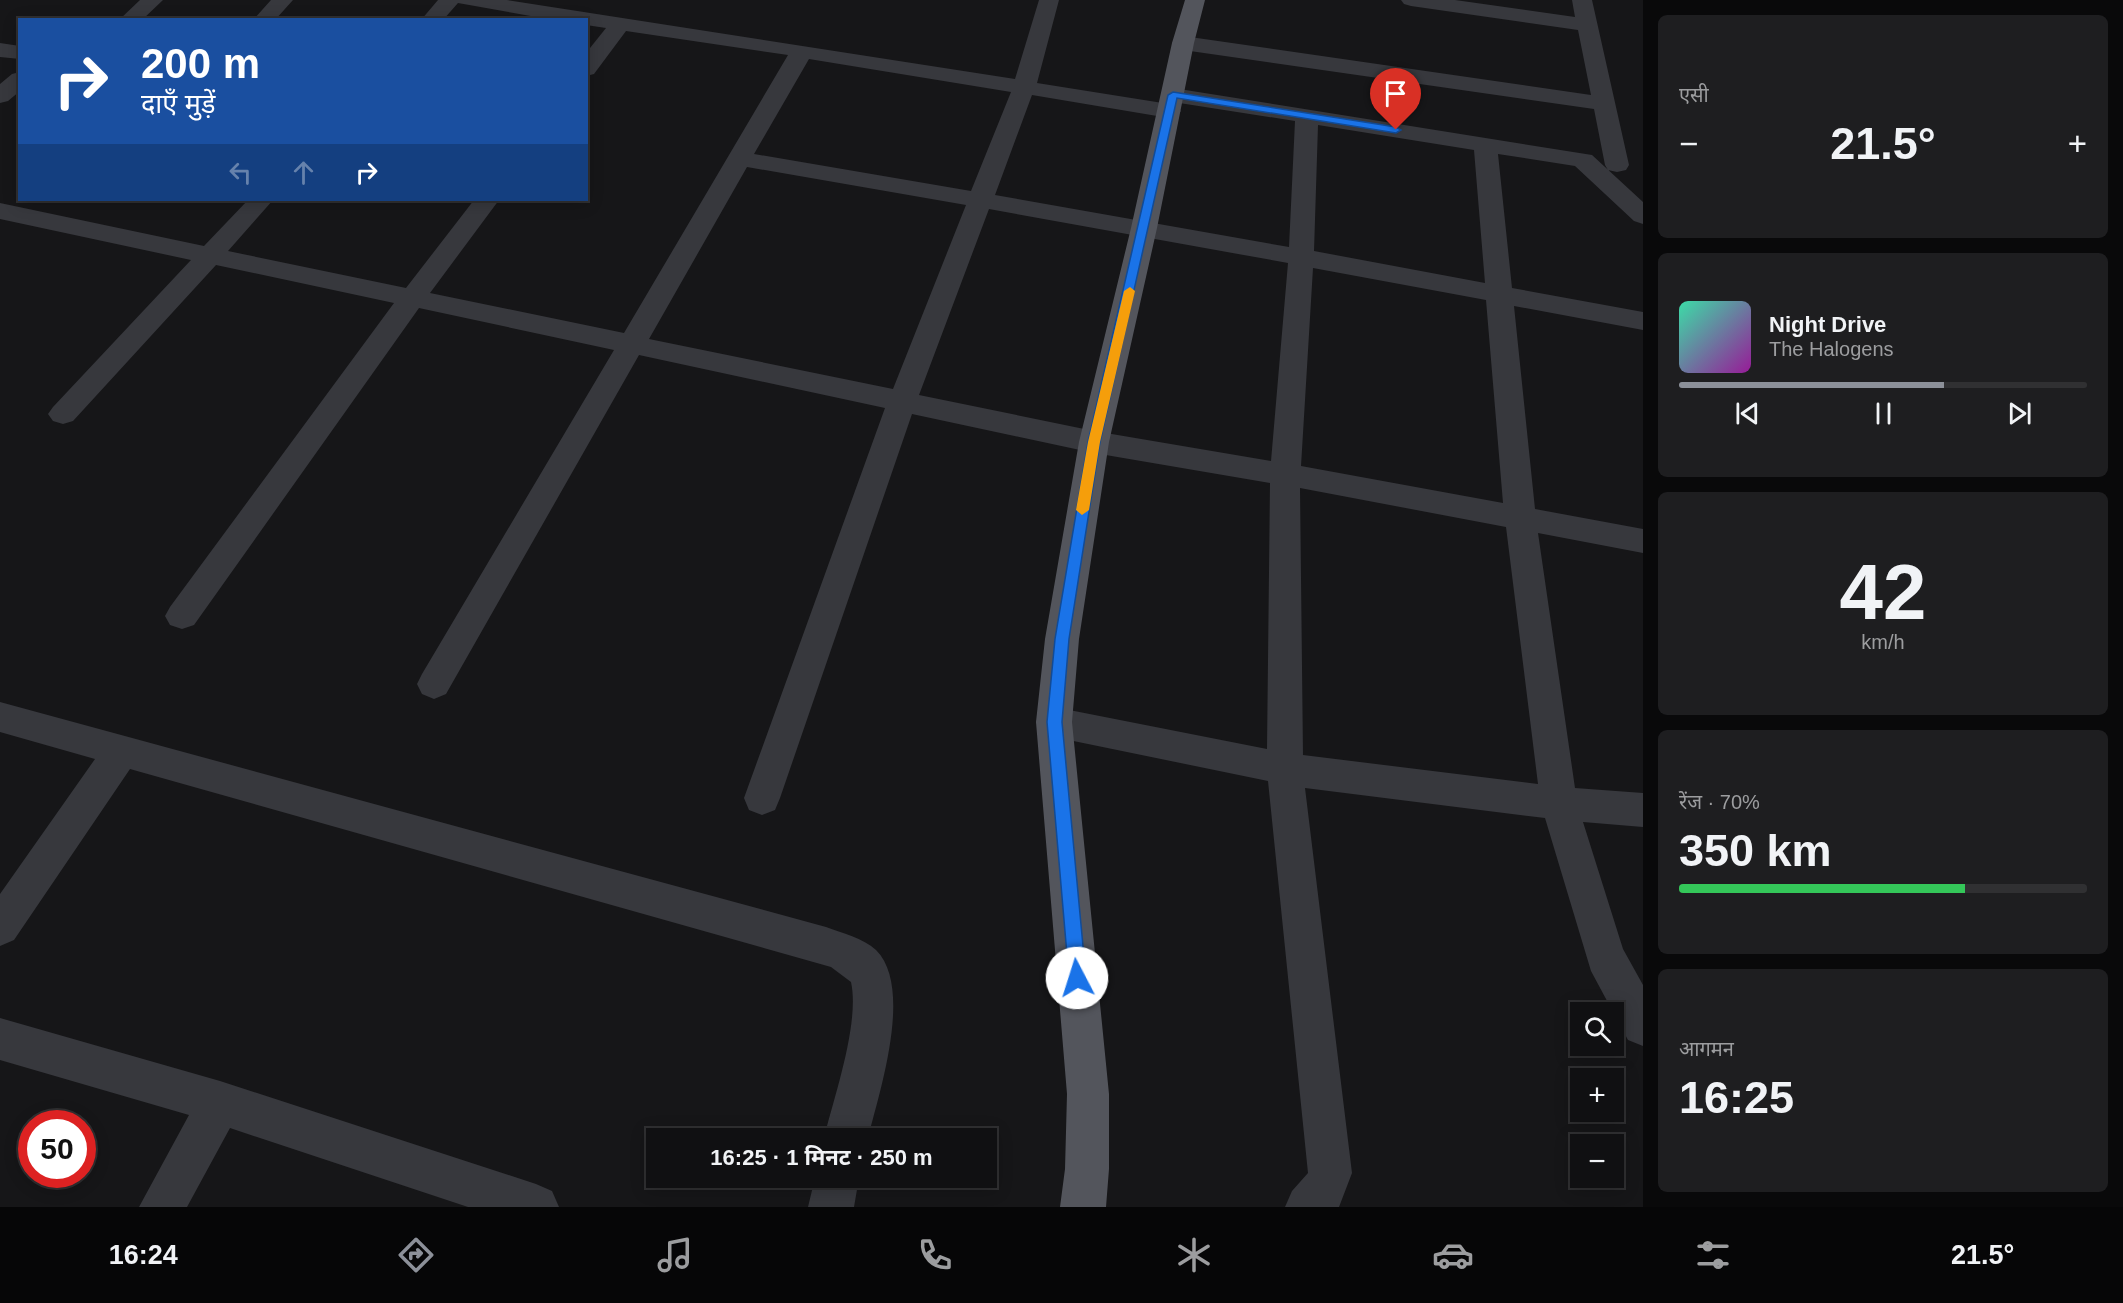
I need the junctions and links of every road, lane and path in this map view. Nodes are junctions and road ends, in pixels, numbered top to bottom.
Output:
1 (153, 0) edge
2 (283, 0) edge
3 (450, 0) edge
4 (466, 0) edge
5 (1048, 0) edge
6 (1195, 0) edge
7 (1411, 0) edge
8 (1582, 0) edge
9 (131, 18) edge
10 (265, 18) edge
11 (433, 18) edge
12 (582, 18) edge
13 (588, 19) edge
14 (621, 24) junction
15 (1586, 25) junction
16 (1184, 43) junction
17 (0, 50) edge
18 (802, 51) junction
19 (18, 53) edge
20 (588, 66) edge
21 (18, 81) edge
22 (1024, 87) junction
23 (0, 96) edge
24 (1171, 103) junction
25 (1605, 104) junction
26 (1307, 116) junction
27 (1485, 145) junction
28 (740, 159) junction
29 (1583, 160) junction
30 (1617, 165) junction
31 (1643, 169) edge
32 (979, 200) junction
33 (70, 201) edge
34 (260, 201) edge
35 (486, 201) edge
36 (0, 211) edge
37 (1643, 216) edge
38 (48, 221) junction
39 (1144, 228) junction
40 (209, 255) junction
41 (1301, 257) junction
42 (1499, 294) junction
43 (412, 298) junction
44 (1643, 321) edge
45 (632, 344) junction
46 (902, 402) junction
47 (63, 414) dead end
48 (1094, 442) junction
49 (1285, 474) junction
50 (1520, 518) junction
51 (1643, 542) edge
52 (182, 616) dead end
53 (434, 684) dead end
54 (0, 717) edge
55 (1054, 722) junction
56 (122, 750) junction
57 (1286, 770) junction
58 (762, 798) dead end
59 (1559, 803) junction
60 (1643, 810) edge
61 (0, 927) edge
62 (1643, 1025) edge
63 (0, 1039) edge
64 (220, 1103) junction
65 (848, 1128) edge
66 (835, 1188) edge
67 (513, 1204) edge
68 (162, 1207) edge
69 (831, 1207) edge
70 (1083, 1207) edge
71 (1308, 1207) edge

1 - 9 street
2 - 10 street
3 - 11 street
4 - 12 street
5 - 22 street
6 - 16 main road
7 - 15 street
8 - 15 street
13 - 14 street
14 - 18 street
14 - 20 street
15 - 25 street
16 - 24 main road
16 - 25 street
17 - 19 street
18 - 22 street
18 - 28 street
21 - 23 street
22 - 24 street
22 - 32 street
24 - 26 street
24 - 39 main road
25 - 30 street
26 - 27 street
26 - 41 street
27 - 29 street
27 - 42 street
28 - 32 street
28 - 45 street
29 - 30 street
29 - 37 street
30 - 31 street
32 - 39 street
32 - 46 street
33 - 38 street
34 - 40 street
35 - 43 street
36 - 38 street
38 - 40 street
39 - 41 street
39 - 48 main road
40 - 43 street
40 - 47 street
41 - 42 street
41 - 49 street
42 - 44 street
42 - 50 street
43 - 45 street
43 - 52 street
45 - 46 street
45 - 53 street
46 - 48 street
46 - 58 street
48 - 49 street
48 - 55 main road
49 - 50 street
49 - 57 street
50 - 51 street
50 - 59 street
54 - 56 street
55 - 57 street
55 - 70 main road
56 - 61 street
56 - 65 street
57 - 59 street
57 - 71 street
59 - 60 street
59 - 62 street
63 - 64 street
64 - 67 street
64 - 68 street
66 - 69 street

